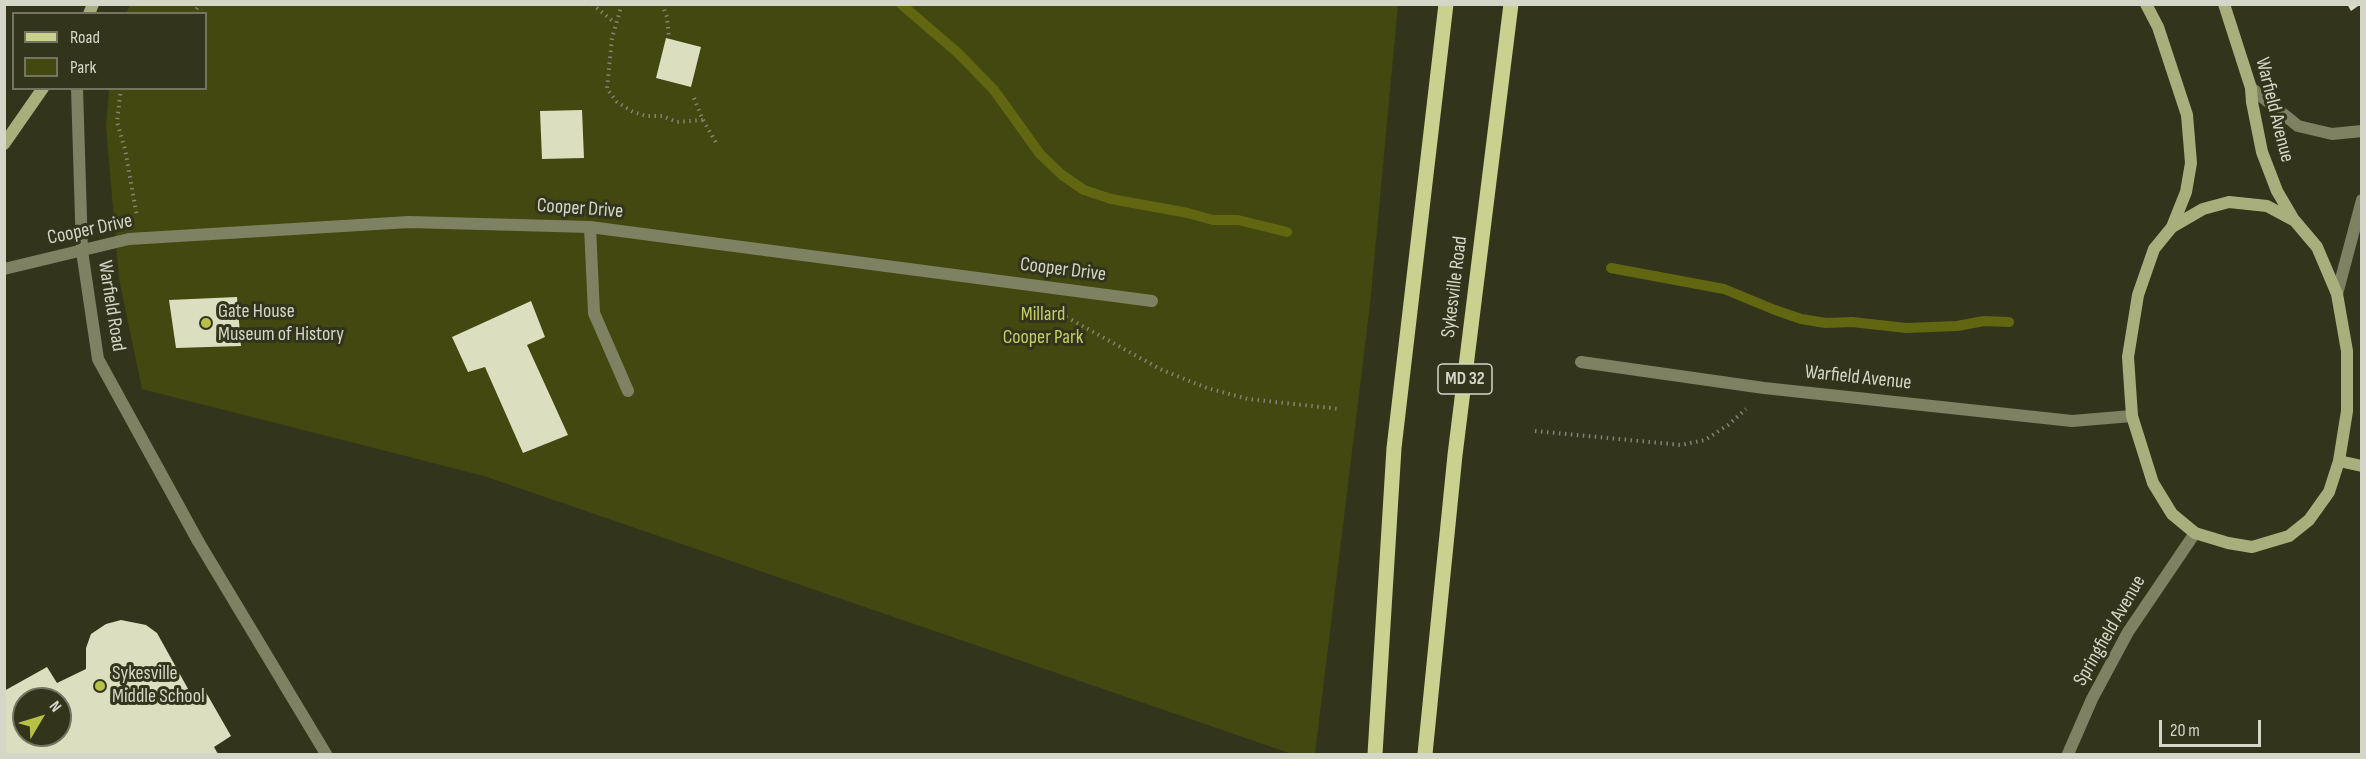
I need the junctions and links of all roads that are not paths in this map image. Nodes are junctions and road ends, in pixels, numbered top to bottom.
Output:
1 (1446, 4) edge
2 (1511, 4) edge
3 (2146, 4) edge
4 (2223, 4) edge
5 (2251, 88) junction
6 (42, 90) edge
7 (77, 90) edge
8 (2361, 131) edge
9 (4, 144) edge
10 (2361, 200) edge
11 (2295, 221) junction
12 (590, 227) junction
13 (2172, 227) junction
14 (82, 251) junction
15 (4, 269) edge
16 (2337, 294) junction
17 (1152, 301) dead end
18 (1581, 362) dead end
19 (628, 391) dead end
20 (2132, 416) junction
21 (2339, 461) junction
22 (2361, 466) edge
23 (2195, 533) junction
24 (326, 754) edge
25 (1375, 754) edge
26 (1425, 754) edge
27 (2068, 754) edge

1 - 25 main road, Sykesville Road
2 - 26 main road, Sykesville Road / MD 32
3 - 13 street
4 - 5 street, Warfield Avenue
5 - 8 street
5 - 11 street, Warfield Avenue
6 - 9 street
7 - 14 street, Warfield Road
10 - 16 street
11 - 13 street
11 - 16 street
12 - 14 street, Cooper Drive
12 - 17 street, Cooper Drive
12 - 19 street
13 - 20 street
14 - 15 street, Cooper Drive
14 - 24 street, Warfield Road
16 - 21 street
18 - 20 street, Warfield Avenue
20 - 23 street
21 - 22 street
21 - 23 street
23 - 27 street, Springfield Avenue

